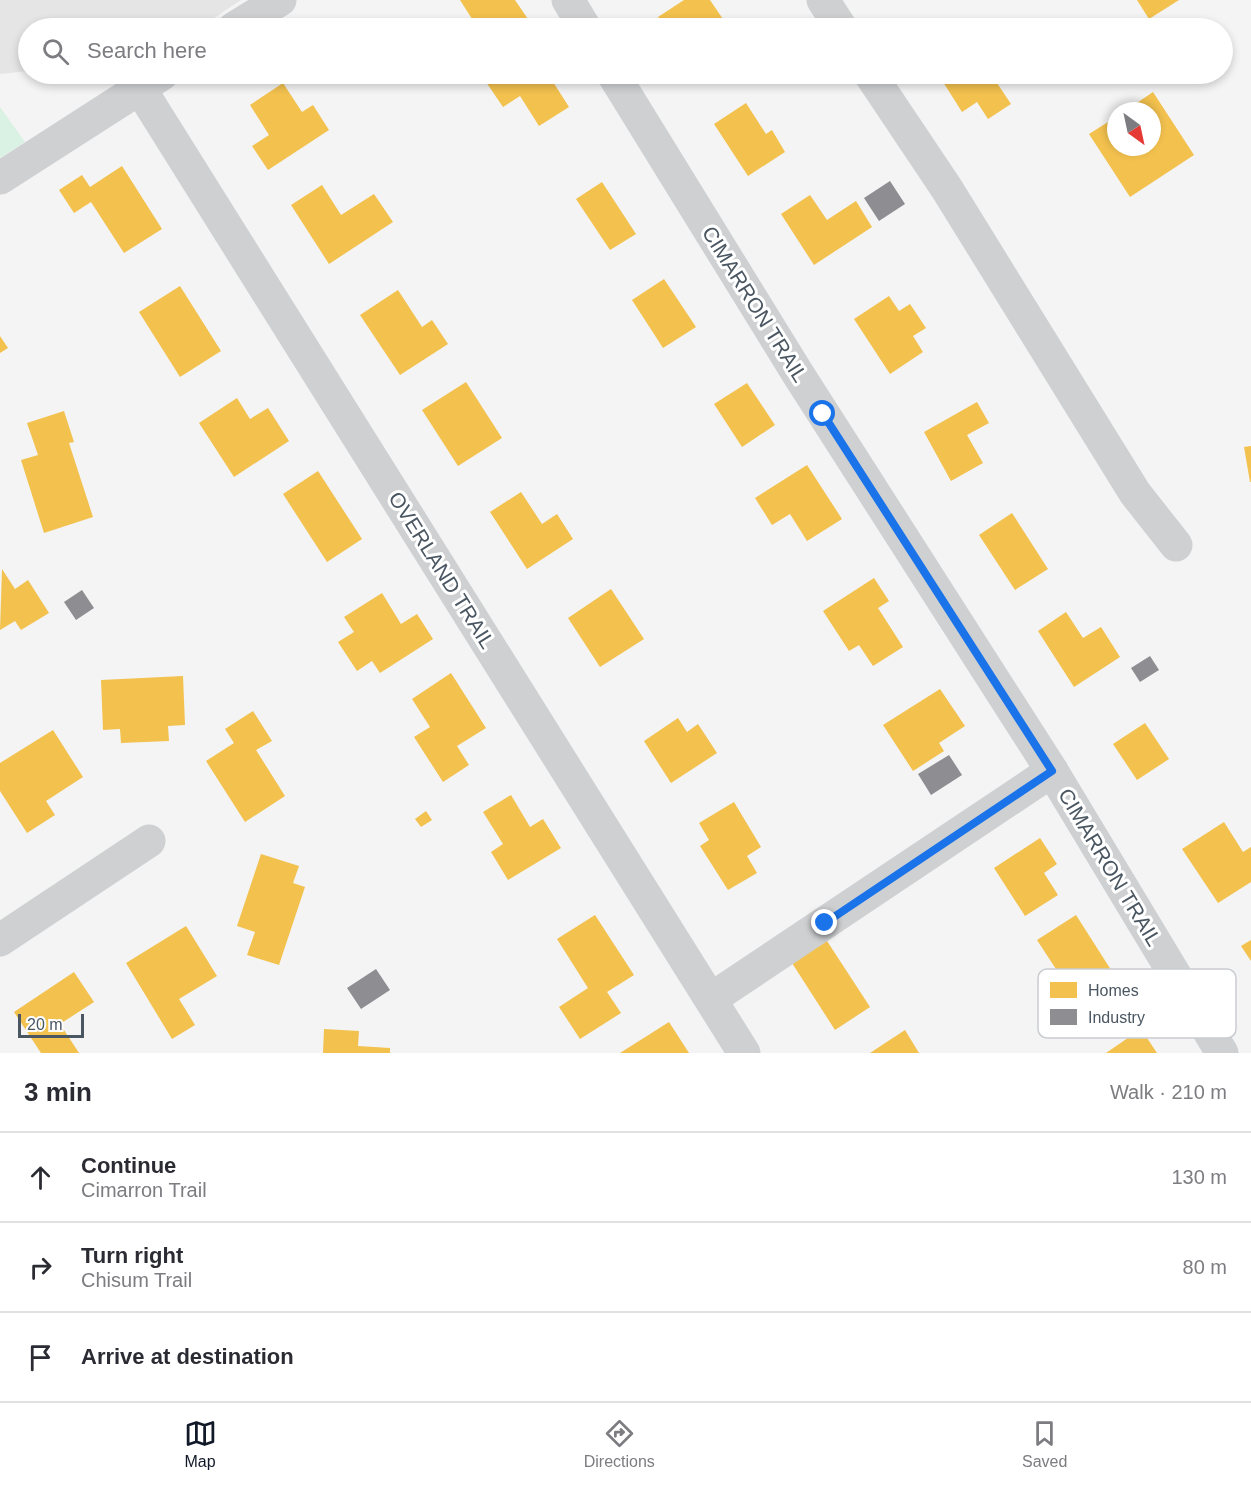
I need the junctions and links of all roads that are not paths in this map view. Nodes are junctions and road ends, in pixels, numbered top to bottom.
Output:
1 (280, 0) edge
2 (568, 0) edge
3 (823, 0) edge
4 (250, 18) edge
5 (579, 18) edge
6 (835, 18) edge
7 (144, 84) edge
8 (152, 84) edge
9 (619, 84) edge
10 (877, 84) edge
11 (0, 178) edge
12 (1176, 546) dead end
13 (1052, 771) junction
14 (149, 841) dead end
15 (0, 940) edge
16 (1171, 969) edge
17 (711, 999) junction
18 (1213, 1038) edge
19 (744, 1053) edge
20 (1222, 1053) edge

1 - 4 street
2 - 5 street
3 - 6 street
7 - 11 street
8 - 17 street, OVERLAND TRAIL
9 - 13 street, CIMARRON TRAIL
10 - 12 street
13 - 16 street, CIMARRON TRAIL
13 - 17 street
14 - 15 street
17 - 19 street, OVERLAND TRAIL
18 - 20 street, CIMARRON TRAIL

